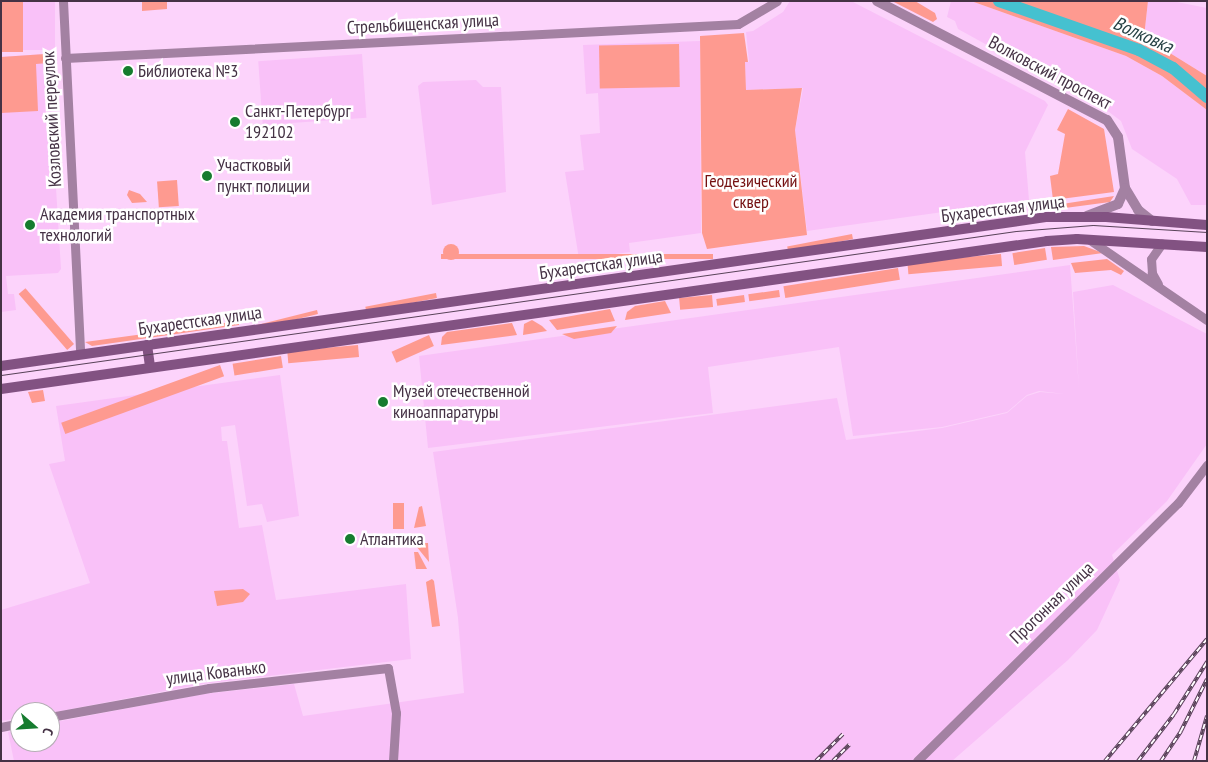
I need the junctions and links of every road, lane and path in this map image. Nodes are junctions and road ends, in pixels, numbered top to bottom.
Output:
1 (63, 1) edge
2 (777, 1) edge
3 (877, 1) edge
4 (65, 58) junction
5 (1125, 188) junction
6 (1087, 216) junction
7 (1152, 221) junction
8 (1207, 224) edge
9 (1090, 240) junction
10 (1162, 244) junction
11 (1207, 246) edge
12 (1158, 284) junction
13 (1207, 320) edge
14 (147, 345) junction
15 (80, 354) junction
16 (1, 366) edge
17 (150, 367) junction
18 (1, 389) edge
19 (1207, 465) edge
20 (60, 715) edge
21 (394, 761) edge
22 (917, 761) edge

1 - 4 street, Козловский переулок
2 - 4 street, Стрельбищенская улица
3 - 5 street, Волковский проспект
4 - 15 street, Козловский переулок
5 - 6 street
5 - 7 street, Волковский проспект
6 - 7 main road, Бухарестская улица
6 - 14 main road, Бухарестская улица
7 - 8 main road, Бухарестская улица
9 - 10 main road, Бухарестская улица
9 - 12 street
9 - 17 main road, Бухарестская улица
10 - 11 main road, Бухарестская улица
10 - 12 street
12 - 13 street
14 - 15 main road, Бухарестская улица
14 - 17 main road
15 - 16 main road, Бухарестская улица
17 - 18 main road, Бухарестская улица
19 - 22 street, Прогонная улица
20 - 21 street, улица Кованько

